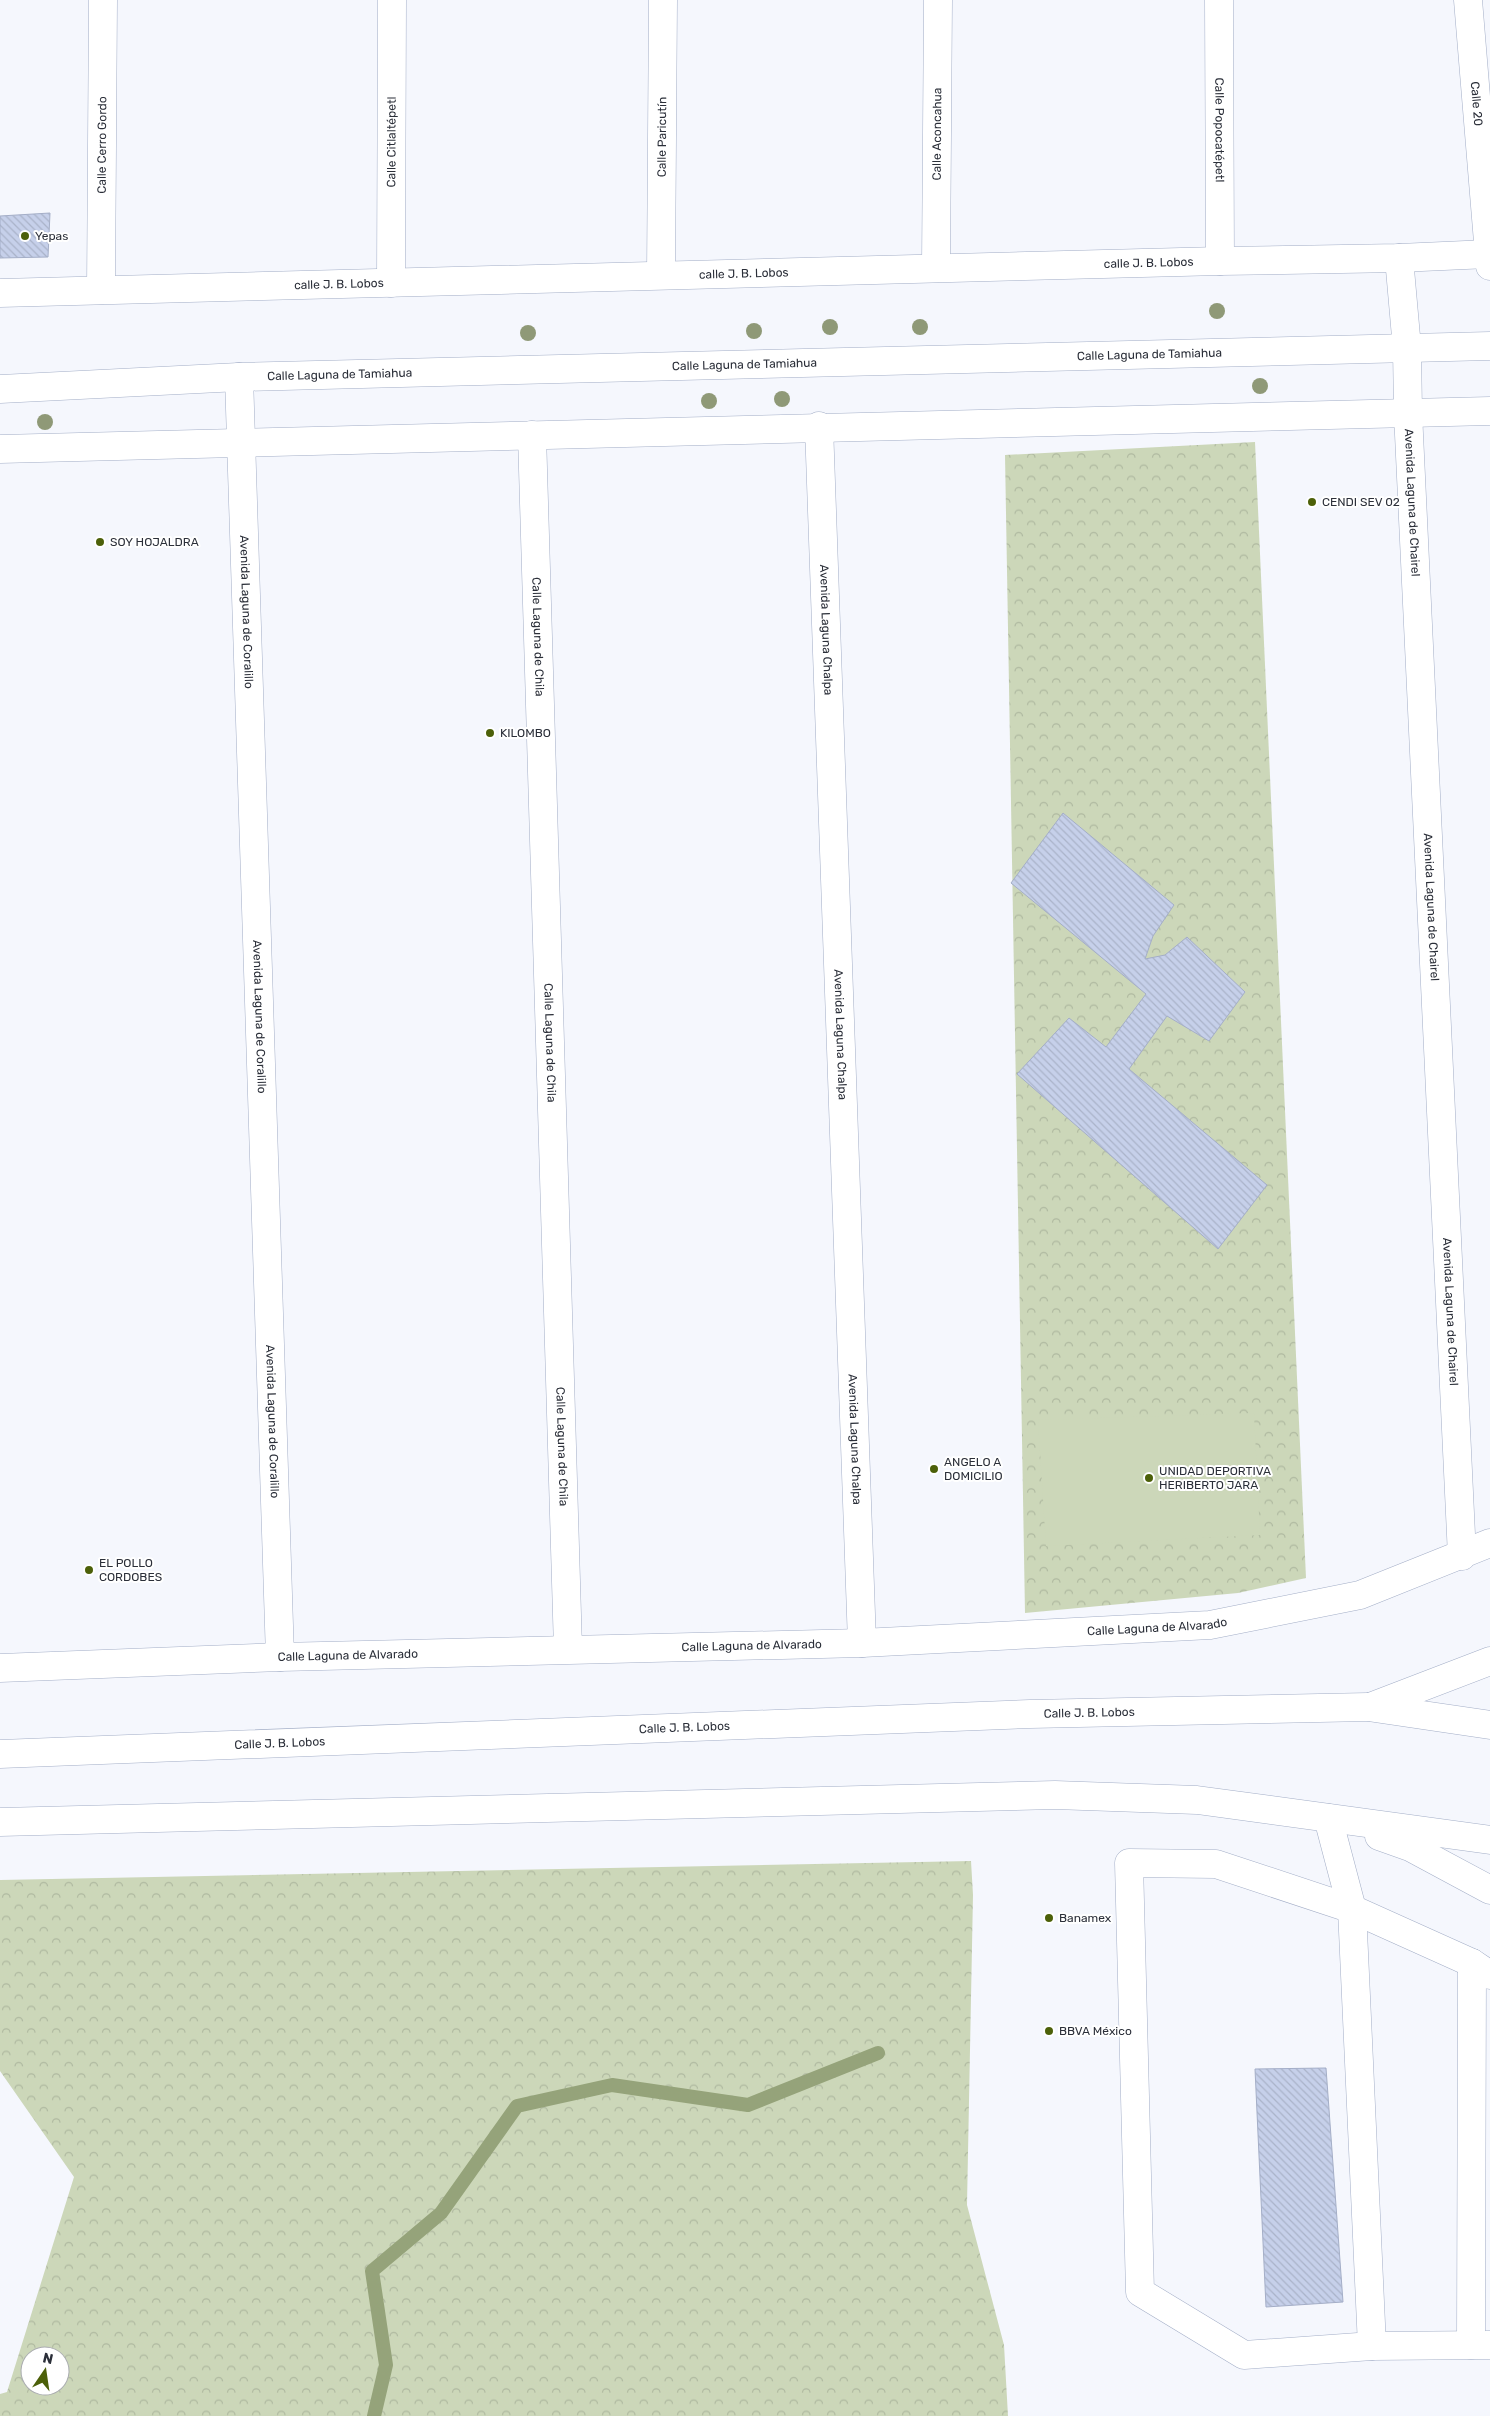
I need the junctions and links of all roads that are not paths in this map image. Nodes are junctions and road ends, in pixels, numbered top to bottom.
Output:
1 (103, 0) edge
2 (392, 0) edge
3 (663, 0) edge
4 (938, 0) edge
5 (1219, 0) edge
6 (1468, 0) edge
7 (1399, 258) junction
8 (1489, 260) edge
9 (1220, 261) junction
10 (936, 268) junction
11 (661, 275) junction
12 (391, 283) junction
13 (101, 290) junction
14 (0, 293) edge
15 (1490, 346) edge
16 (1407, 348) junction
17 (239, 377) junction
18 (0, 389) edge
19 (1490, 410) edge
20 (1408, 413) junction
21 (819, 426) junction
22 (532, 435) junction
23 (241, 443) junction
24 (0, 449) edge
25 (1490, 1543) edge
26 (1462, 1556) junction
27 (862, 1643) junction
28 (568, 1649) junction
29 (280, 1657) junction
30 (1490, 1661) edge
31 (0, 1668) edge
32 (1368, 1707) junction
33 (1490, 1725) edge
34 (0, 1754) edge
35 (1328, 1818) junction
36 (0, 1822) edge
37 (1490, 1840) edge
38 (1490, 1890) edge
39 (1352, 1909) junction
40 (1481, 1969) edge
41 (1481, 2230) edge
42 (1372, 2346) junction
43 (1484, 2350) edge

1 - 13 street, Calle Cerro Gordo
2 - 12 street, Calle Citlaltépetl
3 - 11 street, Calle Paricutín
4 - 10 street, Calle Aconcahua
5 - 9 street, Calle Popocatépetl
6 - 8 street, Calle 20
7 - 8 street, calle J. B. Lobos
7 - 9 street, calle J. B. Lobos
7 - 16 street, Avenida Laguna de Chairel
9 - 10 street, calle J. B. Lobos
10 - 11 street, calle J. B. Lobos
11 - 12 street, calle J. B. Lobos
12 - 13 street, calle J. B. Lobos
13 - 14 street, calle J. B. Lobos
15 - 16 street, Calle Laguna de Tamiahua
16 - 17 street, Calle Laguna de Tamiahua
16 - 20 street, Avenida Laguna de Chairel
17 - 18 street, Calle Laguna de Tamiahua
17 - 23 street, Avenida Laguna de Coralillo
19 - 20 street
20 - 21 street
20 - 26 street, Avenida Laguna de Chairel
21 - 22 street
21 - 27 street, Avenida Laguna Chalpa
22 - 23 street
22 - 28 street, Calle Laguna de Chila
23 - 24 street
23 - 29 street, Avenida Laguna de Coralillo
25 - 26 street, Calle Laguna de Alvarado
26 - 27 street, Calle Laguna de Alvarado
27 - 28 street, Calle Laguna de Alvarado
28 - 29 street, Calle Laguna de Alvarado
29 - 31 street, Calle Laguna de Alvarado
30 - 32 street
32 - 33 street
32 - 34 street, Calle J. B. Lobos
35 - 36 street
35 - 37 street
35 - 38 street
35 - 39 street
39 - 40 street
39 - 42 street
39 - 42 street
40 - 41 street
41 - 43 street
42 - 43 street

